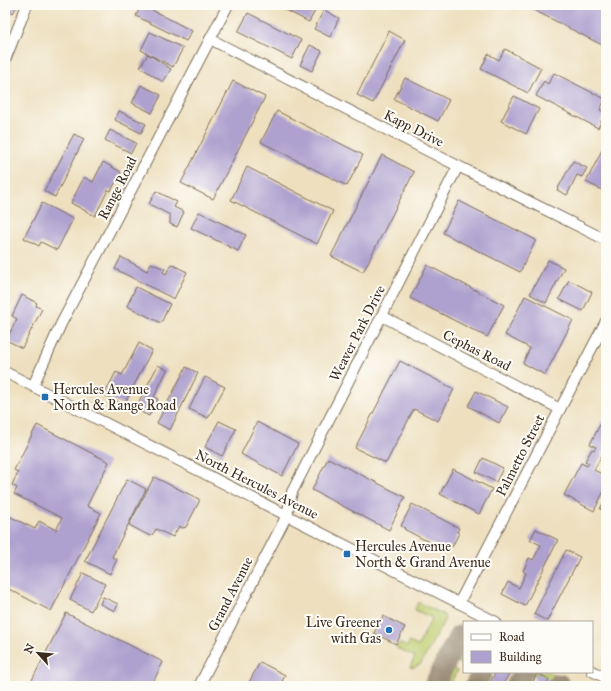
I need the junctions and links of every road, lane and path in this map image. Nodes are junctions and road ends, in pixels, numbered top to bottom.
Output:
1 (27, 5) edge
2 (228, 5) edge
3 (210, 39) junction
4 (5, 60) edge
5 (458, 166) junction
6 (606, 240) edge
7 (382, 316) junction
8 (606, 320) edge
9 (5, 372) edge
10 (33, 386) junction
11 (560, 408) junction
12 (287, 515) junction
13 (459, 603) junction
14 (494, 621) edge
15 (593, 672) edge
16 (606, 678) edge
17 (199, 686) edge

1 - 4 street
2 - 3 street, Range Road
3 - 5 street, Kapp Drive
3 - 10 street, Range Road
5 - 6 street, Kapp Drive
5 - 7 street, Weaver Park Drive
7 - 11 street, Cephas Road
7 - 12 street, Weaver Park Drive
8 - 11 street, Palmetto Street
9 - 10 street, North Hercules Avenue
10 - 12 street, North Hercules Avenue
11 - 13 street, Palmetto Street
12 - 13 street, North Hercules Avenue
12 - 17 street, Grand Avenue
13 - 14 street, North Hercules Avenue
15 - 16 street

